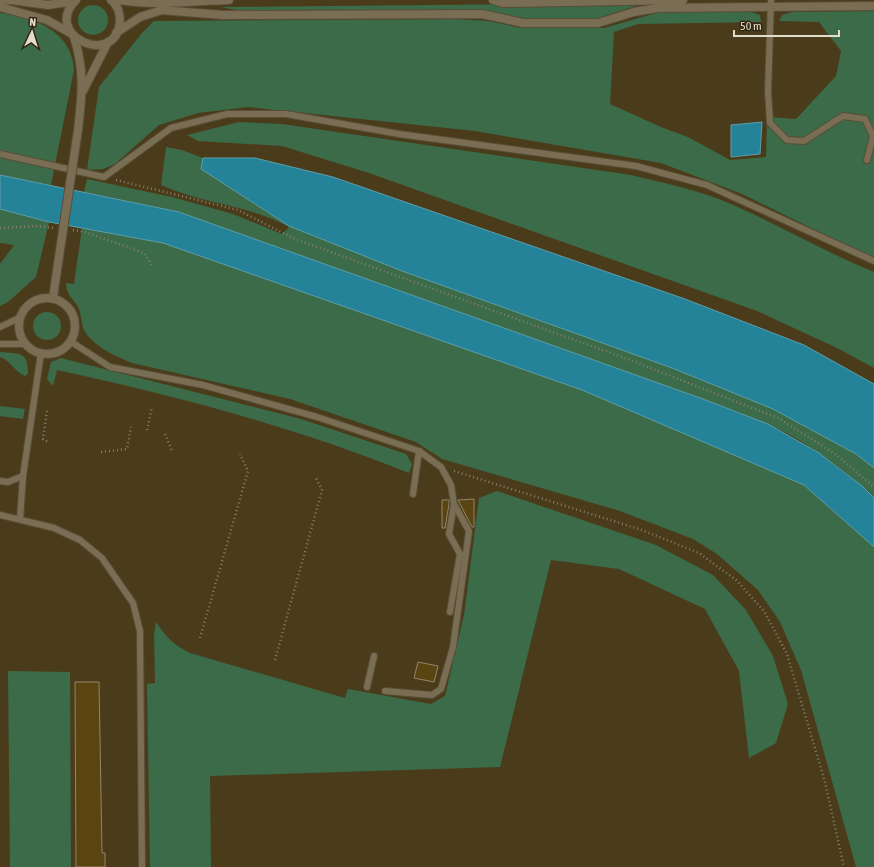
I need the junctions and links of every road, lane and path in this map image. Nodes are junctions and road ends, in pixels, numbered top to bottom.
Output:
1 (76, 0) edge
2 (111, 0) edge
3 (119, 0) edge
4 (229, 0) edge
5 (493, 0) edge
6 (682, 0) edge
7 (0, 1) edge
8 (171, 1) edge
9 (185, 3) junction
10 (770, 4) edge
11 (874, 6) edge
12 (0, 7) edge
13 (160, 10) junction
14 (116, 34) junction
15 (73, 35) junction
16 (108, 42) junction
17 (83, 92) junction
18 (0, 154) edge
19 (867, 160) dead end
20 (104, 177) junction
21 (0, 228) edge
22 (58, 228) dead end
23 (72, 230) dead end
24 (874, 261) edge
25 (152, 265) dead end
26 (53, 298) junction
27 (20, 317) junction
28 (0, 327) edge
29 (70, 341) junction
30 (0, 344) edge
31 (26, 344) junction
32 (41, 353) junction
33 (152, 407) dead end
34 (47, 412) dead end
35 (131, 427) dead end
36 (147, 430) dead end
37 (165, 434) dead end
38 (48, 442) dead end
39 (172, 451) dead end
40 (419, 451) junction
41 (101, 452) dead end
42 (240, 454) dead end
43 (441, 467) junction
44 (23, 476) junction
45 (316, 478) dead end
46 (0, 481) edge
47 (874, 487) edge
48 (413, 494) dead end
49 (454, 504) junction
50 (0, 515) edge
51 (20, 519) junction
52 (450, 612) dead end
53 (200, 638) dead end
54 (374, 656) dead end
55 (275, 660) dead end
56 (367, 687) dead end
57 (385, 691) dead end
58 (142, 867) edge
59 (844, 867) edge

1 - 7 street
1 - 15 street
2 - 14 street
3 - 8 street
4 - 9 street
5 - 6 street
8 - 9 street
9 - 13 street
10 - 11 street
10 - 13 street
10 - 19 lane
12 - 15 street
13 - 14 street
14 - 16 street
15 - 16 street
15 - 17 street
16 - 17 street
17 - 26 street, bridge
18 - 20 lane
20 - 24 lane
20 - 47 path
21 - 22 path
23 - 25 path
26 - 27 street
26 - 29 street
27 - 28 lane
27 - 31 street
29 - 32 street
29 - 40 lane
30 - 31 lane
31 - 32 street
32 - 44 lane
33 - 36 path
34 - 38 path
35 - 41 path
37 - 39 path
40 - 43 lane
40 - 48 lane
42 - 53 path
43 - 49 lane
43 - 59 path
44 - 46 lane
44 - 51 lane
45 - 55 path
49 - 52 lane
49 - 57 lane
50 - 51 lane
51 - 58 lane
54 - 56 lane

